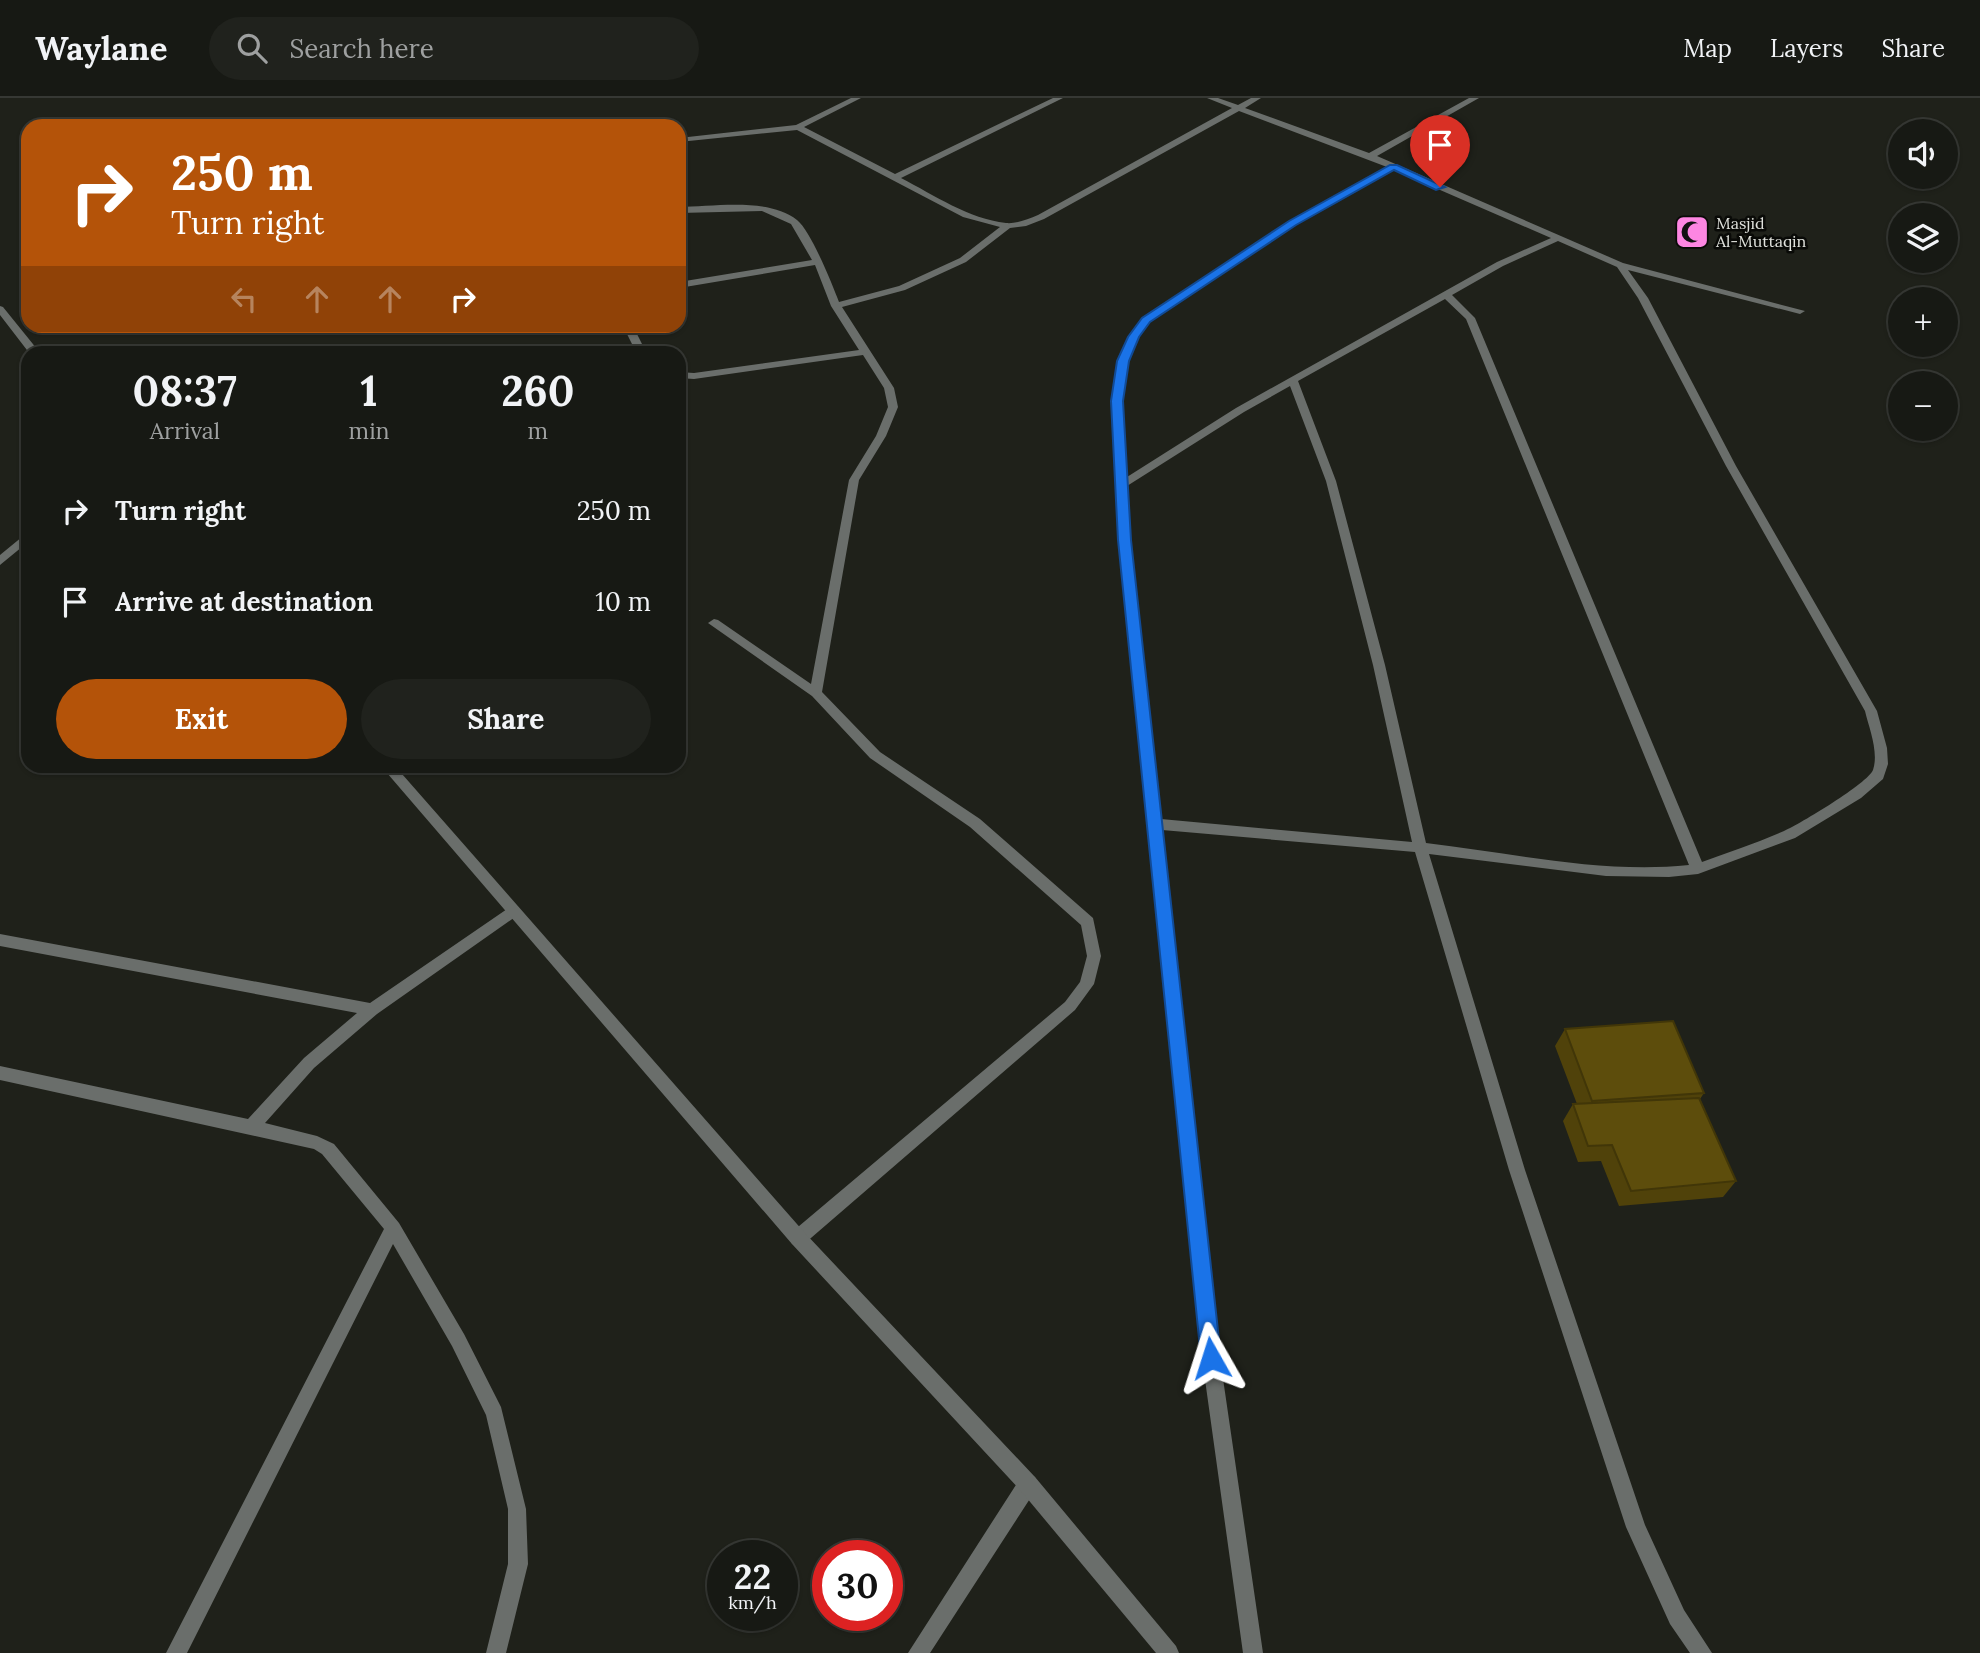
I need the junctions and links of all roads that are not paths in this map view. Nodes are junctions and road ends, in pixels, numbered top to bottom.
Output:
1 (857, 98) edge
2 (1059, 98) edge
3 (1211, 98) edge
4 (1257, 98) edge
5 (1475, 98) edge
6 (1237, 108) junction
7 (798, 127) junction
8 (686, 140) edge
9 (1370, 156) junction
10 (1393, 167) junction
11 (896, 177) junction
12 (686, 210) edge
13 (1007, 226) junction
14 (1556, 239) junction
15 (818, 262) junction
16 (1620, 265) junction
17 (686, 284) edge
18 (1447, 295) junction
19 (836, 306) junction
20 (0, 309) edge
21 (1800, 311) dead end
22 (30, 346) edge
23 (866, 352) junction
24 (686, 375) edge
25 (1293, 381) junction
26 (1121, 485) junction
27 (21, 542) edge
28 (0, 561) edge
29 (714, 623) dead end
30 (816, 692) junction
31 (393, 773) edge
32 (1155, 824) junction
33 (1420, 847) junction
34 (1698, 869) junction
35 (513, 911) junction
36 (0, 940) edge
37 (372, 1010) junction
38 (0, 1073) edge
39 (251, 1127) junction
40 (393, 1228) junction
41 (798, 1238) junction
42 (1028, 1484) junction
43 (176, 1653) edge
44 (496, 1653) edge
45 (918, 1653) edge
46 (1169, 1653) edge
47 (1253, 1653) edge
48 (1702, 1653) edge

1 - 7 street
2 - 11 street
3 - 6 street
4 - 6 street
5 - 9 street
6 - 9 street
6 - 13 street
7 - 8 street
7 - 11 street
9 - 10 street
10 - 14 street
10 - 26 street
11 - 13 street
12 - 15 street
13 - 19 street
14 - 16 street
14 - 18 street
15 - 17 street
15 - 19 street
16 - 21 street
16 - 34 street
18 - 25 street
18 - 34 street
19 - 23 street
20 - 22 street
23 - 24 street
23 - 30 street
25 - 26 street
25 - 33 street
26 - 32 street
27 - 28 street
29 - 30 street
30 - 41 street
31 - 35 street
32 - 33 street
32 - 47 street
33 - 34 street
33 - 48 street
35 - 37 street
35 - 41 street
36 - 37 street
37 - 39 street
38 - 39 street
39 - 40 street
40 - 43 street
40 - 44 street
41 - 42 street
42 - 45 street
42 - 46 street

